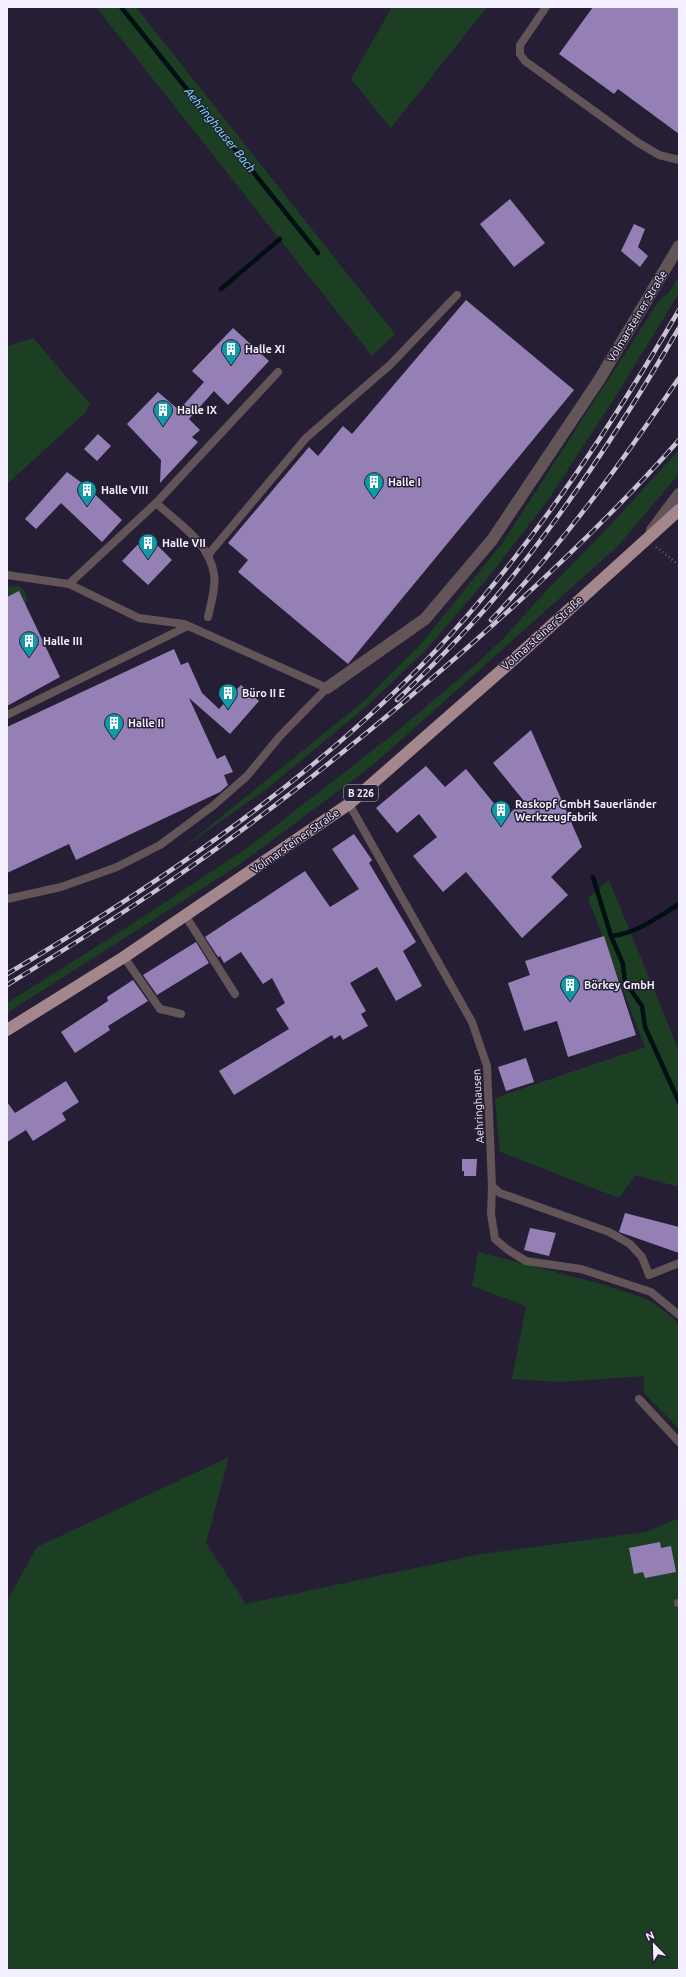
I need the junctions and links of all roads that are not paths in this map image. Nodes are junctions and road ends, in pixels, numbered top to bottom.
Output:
1 (546, 7) edge
2 (679, 160) edge
3 (679, 246) edge
4 (457, 295) dead end
5 (278, 372) dead end
6 (679, 494) edge
7 (156, 503) junction
8 (679, 510) edge
9 (646, 538) junction
10 (208, 555) junction
11 (7, 575) edge
12 (69, 584) junction
13 (208, 617) dead end
14 (188, 626) junction
15 (328, 688) junction
16 (7, 715) edge
17 (349, 804) junction
18 (7, 898) edge
19 (185, 915) junction
20 (124, 957) junction
21 (235, 994) dead end
22 (181, 1014) dead end
23 (7, 1030) edge
24 (492, 1186) junction
25 (679, 1263) edge
26 (679, 1315) edge
27 (639, 1400) dead end
28 (679, 1442) edge

1 - 2 lane
3 - 15 street, Volmarsteiner Straße
4 - 10 lane
5 - 7 lane
6 - 9 street, Volmarsteiner Straße
7 - 10 lane
7 - 12 lane
8 - 9 main road, Volmarsteiner Straße / B 226
9 - 17 main road, Volmarsteiner Straße / B 226
10 - 13 lane
11 - 12 lane
12 - 14 lane
14 - 15 lane
14 - 16 lane
15 - 18 lane
17 - 19 main road, Volmarsteiner Straße / B 226
17 - 24 lane, Aehringhausen
19 - 20 main road, Volmarsteiner Straße / B 226
19 - 21 lane
20 - 22 lane
20 - 23 main road, Volmarsteiner Straße / B 226
24 - 25 lane
24 - 26 lane, Aehringhausen
27 - 28 lane

